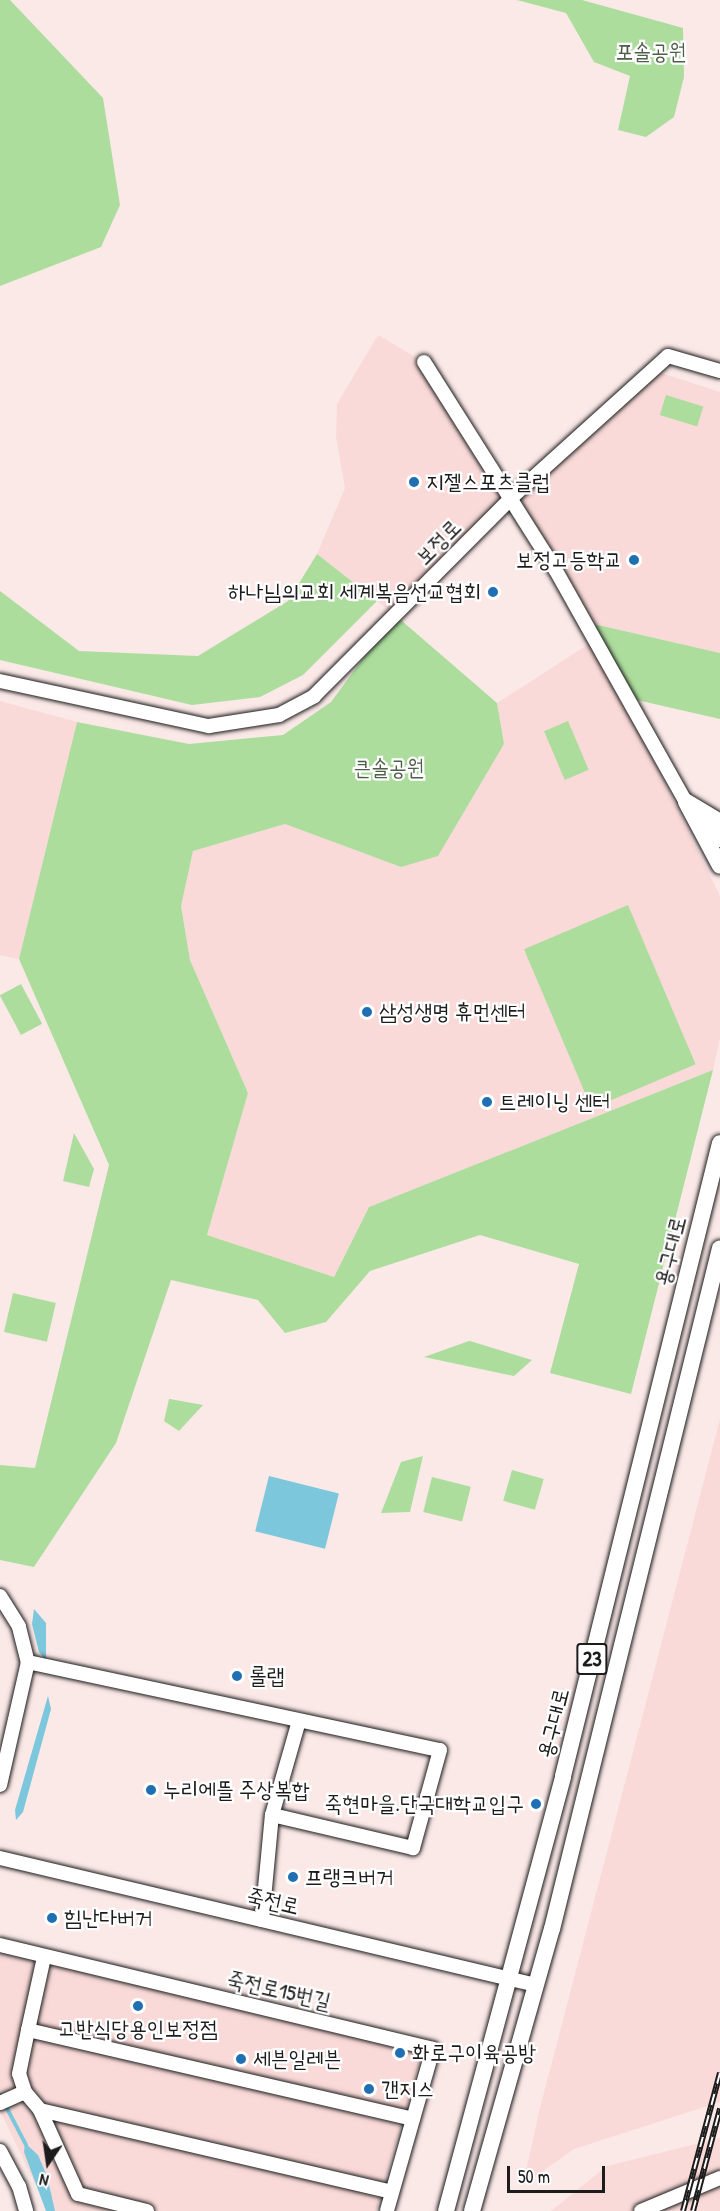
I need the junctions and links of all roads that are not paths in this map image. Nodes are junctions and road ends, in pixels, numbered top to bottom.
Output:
1 (424, 362) dead end
2 (720, 371) edge
3 (512, 497) junction
4 (0, 681) edge
5 (686, 802) junction
6 (720, 822) edge
7 (720, 840) edge
8 (720, 866) edge
9 (720, 1143) edge
10 (720, 1248) edge
11 (0, 1596) edge
12 (28, 1662) junction
13 (299, 1721) junction
14 (0, 1785) edge
15 (272, 1815) junction
16 (0, 1858) edge
17 (262, 1920) junction
18 (0, 1945) edge
19 (44, 1957) junction
20 (510, 1978) junction
21 (536, 1985) junction
22 (28, 2030) junction
23 (23, 2093) junction
24 (0, 2103) edge
25 (40, 2110) junction
26 (412, 2120) junction
27 (0, 2151) edge
28 (720, 2178) edge
29 (391, 2192) junction
30 (26, 2211) edge
31 (147, 2211) edge
32 (387, 2211) edge
33 (446, 2211) edge
34 (472, 2211) edge
35 (641, 2211) edge

1 - 3 street
2 - 3 street, 보정로
3 - 4 street, 보정로
3 - 5 street
5 - 6 main road
5 - 7 street
5 - 8 main road
9 - 20 main road, 용구대로 / 23
10 - 21 main road, 용구대로 / 23
11 - 12 street
12 - 13 street
12 - 14 street
13 - 15 street
13 - 15 street
15 - 17 street
16 - 17 street, 죽전로
17 - 20 street, 죽전로
18 - 19 street, 죽전로15번길
19 - 22 street
19 - 26 street, 죽전로15번길
20 - 21 street, 죽전로
20 - 33 main road, 용구대로 / 23
21 - 34 main road, 용구대로 / 23
22 - 23 street
22 - 26 street
23 - 24 street
23 - 25 street
25 - 29 street
25 - 31 street
26 - 29 street, 죽전로15번길
27 - 30 street
28 - 35 street
29 - 32 street, 죽전로15번길

